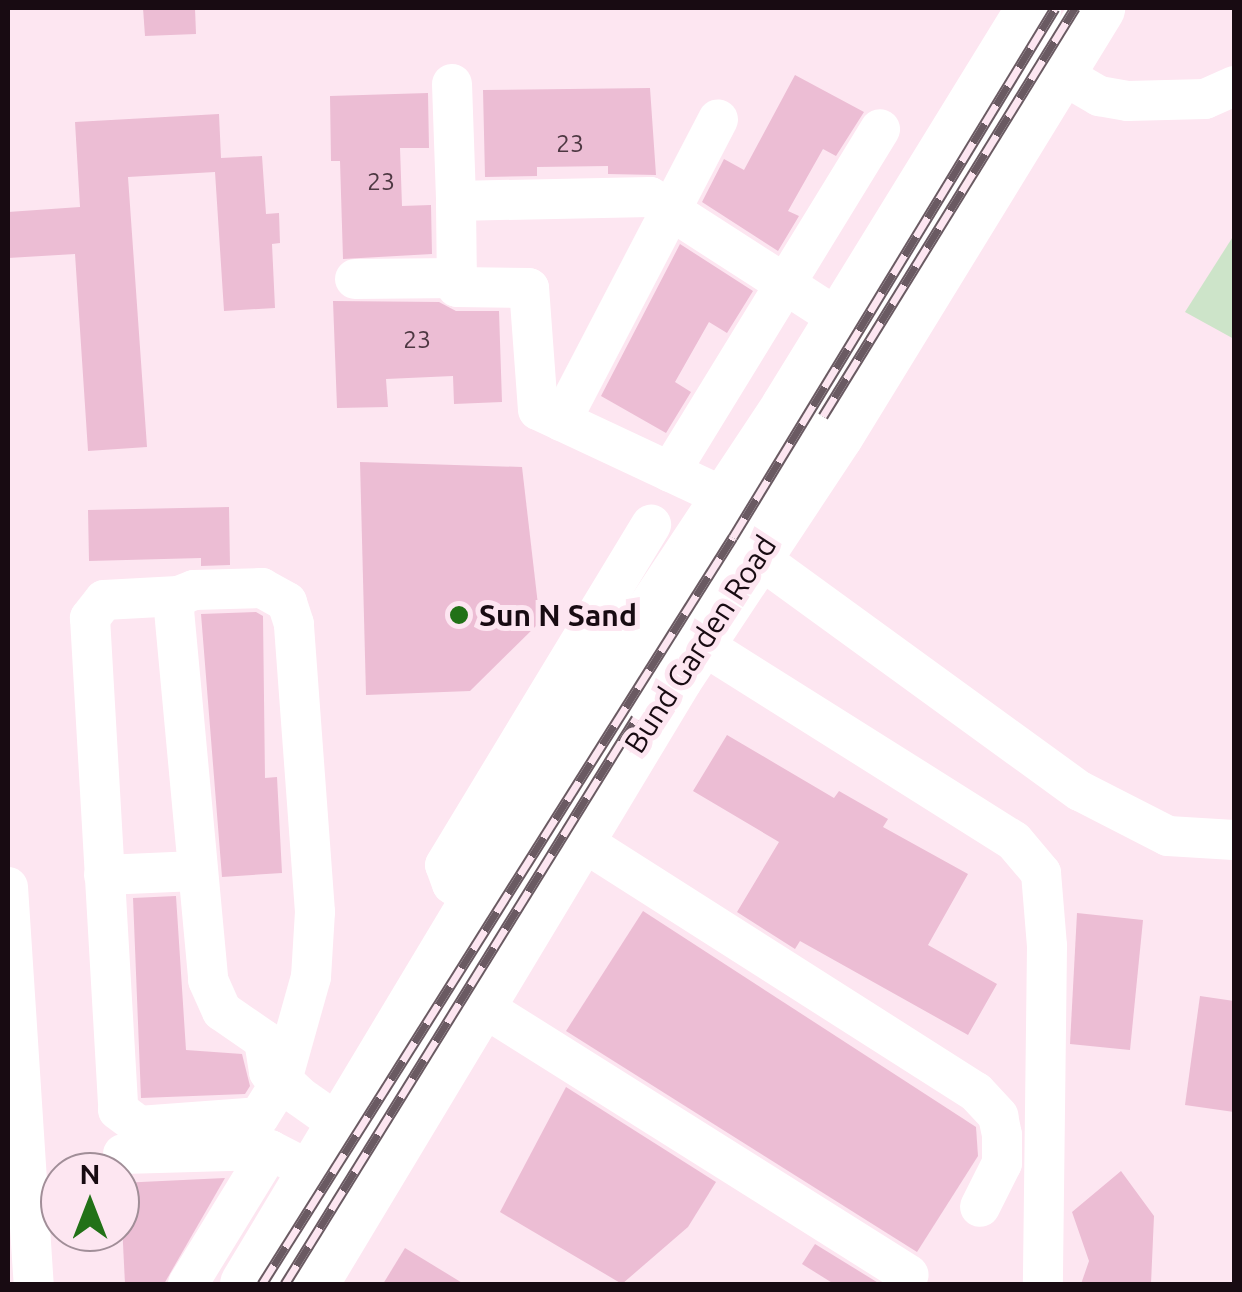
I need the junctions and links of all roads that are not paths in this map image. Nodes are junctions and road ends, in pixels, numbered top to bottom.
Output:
1 (1033, 8) edge
2 (1098, 8) edge
3 (1058, 72) junction
4 (452, 84) dead end
5 (1234, 86) edge
6 (718, 120) dead end
7 (880, 129) dead end
8 (456, 201) junction
9 (674, 212) junction
10 (457, 278) junction
11 (356, 279) dead end
12 (786, 284) junction
13 (842, 320) junction
14 (561, 421) junction
15 (670, 472) junction
16 (724, 497) junction
17 (652, 525) dead end
18 (756, 556) junction
19 (178, 596) junction
20 (698, 642) junction
21 (578, 838) junction
22 (1234, 840) edge
23 (196, 871) junction
24 (104, 875) junction
25 (8, 886) edge
26 (475, 900) junction
27 (8, 906) edge
28 (477, 1003) junction
29 (282, 1080) junction
30 (15, 1107) edge
31 (343, 1127) junction
32 (140, 1155) edge
33 (291, 1160) junction
34 (980, 1207) dead end
35 (909, 1275) dead end
36 (34, 1284) edge
37 (188, 1284) edge
38 (247, 1284) edge
39 (310, 1284) edge
40 (1043, 1284) edge

1 - 13 highway, Bund Garden Road
2 - 3 highway, Bund Garden Road
3 - 5 street
3 - 18 highway, Bund Garden Road
4 - 8 street
6 - 9 street
7 - 12 street
8 - 9 street
8 - 10 street
9 - 12 street
9 - 14 street
10 - 11 street
10 - 14 street
12 - 13 street
12 - 15 street
13 - 16 highway, Bund Garden Road
14 - 15 street
15 - 16 street
16 - 26 highway, Bund Garden Road
17 - 26 street
18 - 20 highway, Bund Garden Road
18 - 22 street
19 - 23 street
19 - 24 street
19 - 29 street
20 - 21 highway, Bund Garden Road
20 - 40 street
21 - 28 highway, Bund Garden Road
21 - 34 street
23 - 24 street
23 - 29 street
24 - 29 street
25 - 27 street
26 - 31 highway, Bund Garden Road
27 - 30 street
28 - 35 street
28 - 39 highway, Bund Garden Road
29 - 31 street
30 - 36 street
31 - 33 highway, Bund Garden Road
32 - 33 street
33 - 37 street
33 - 38 highway, Bund Garden Road

